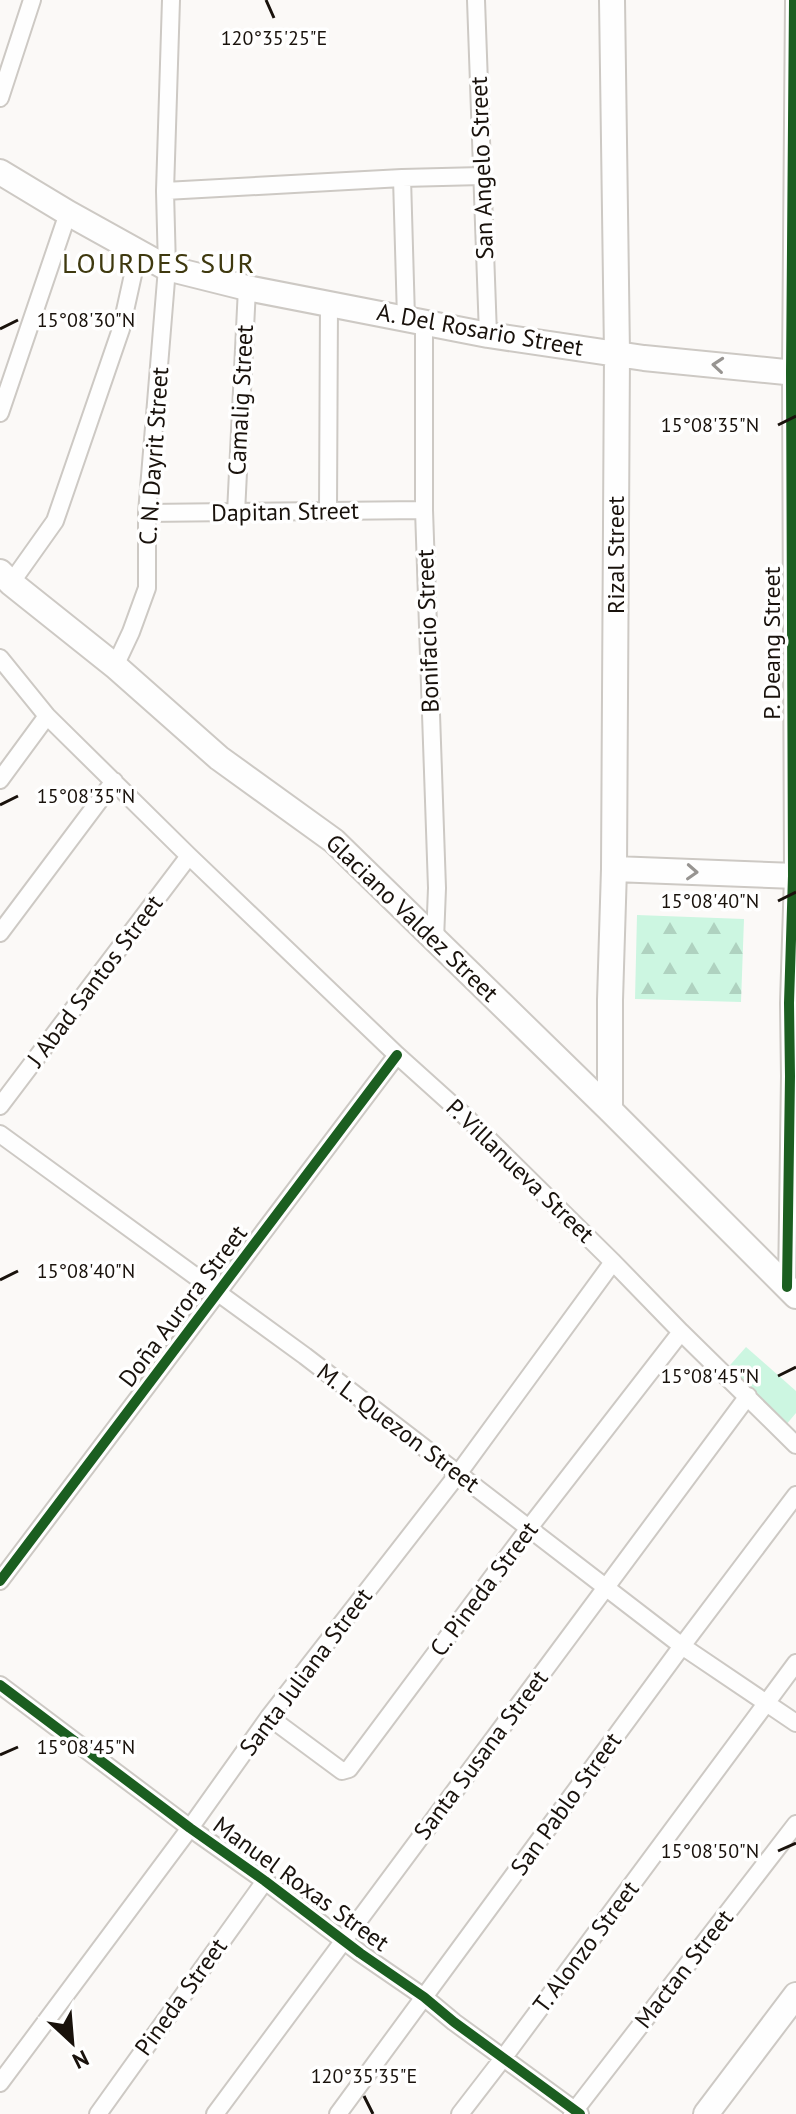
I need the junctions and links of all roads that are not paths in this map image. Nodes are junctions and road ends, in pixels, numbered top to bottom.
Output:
1 (32, 0) edge
2 (171, 0) edge
3 (476, 0) edge
4 (612, 0) edge
5 (794, 0) edge
6 (0, 98) edge
7 (0, 172) edge
8 (482, 176) junction
9 (402, 178) junction
10 (165, 191) junction
11 (68, 213) junction
12 (138, 252) junction
13 (167, 268) junction
14 (247, 288) junction
15 (329, 304) junction
16 (415, 320) junction
17 (488, 335) junction
18 (617, 353) junction
19 (794, 372) edge
20 (0, 413) edge
21 (424, 510) junction
22 (328, 511) junction
23 (147, 513) junction
24 (236, 513) junction
25 (5, 578) edge
26 (0, 658) edge
27 (115, 666) junction
28 (47, 716) junction
29 (0, 780) edge
30 (114, 781) junction
31 (189, 856) junction
32 (614, 869) junction
33 (794, 876) edge
34 (0, 933) edge
35 (435, 940) junction
36 (397, 1055) junction
37 (0, 1106) edge
38 (610, 1110) junction
39 (0, 1134) edge
40 (613, 1262) junction
41 (791, 1291) edge
42 (217, 1293) junction
43 (681, 1332) junction
44 (748, 1396) junction
45 (796, 1445) edge
46 (458, 1474) junction
47 (796, 1495) edge
48 (529, 1528) junction
49 (0, 1581) edge
50 (605, 1587) junction
51 (682, 1646) junction
52 (796, 1663) edge
53 (0, 1685) edge
54 (766, 1703) junction
55 (269, 1717) junction
56 (796, 1723) edge
57 (796, 1824) edge
58 (190, 1828) junction
59 (265, 1881) junction
60 (343, 1940) junction
61 (796, 1995) edge
62 (424, 1997) junction
63 (504, 2057) junction
64 (0, 2083) edge
65 (576, 2113) edge
66 (98, 2114) edge
67 (215, 2114) edge
68 (338, 2114) edge
69 (460, 2114) edge
70 (706, 2114) edge

1 - 6 street
2 - 10 street, C. N. Dayrit Street
3 - 8 street, San Angelo Street
4 - 18 street, Rizal Street
5 - 19 street, P. Deang Street
7 - 11 street, A. Del Rosario Street
8 - 9 street
8 - 17 street, San Angelo Street
9 - 10 street
9 - 16 street, Bonifacio Street
10 - 13 street, C. N. Dayrit Street
11 - 12 street, A. Del Rosario Street
11 - 20 street
12 - 13 street, A. Del Rosario Street
12 - 25 street
13 - 14 street, A. Del Rosario Street
13 - 23 street, C. N. Dayrit Street
14 - 15 street, A. Del Rosario Street
14 - 24 street, Camalig Street
15 - 16 street, A. Del Rosario Street
15 - 22 street
16 - 17 street, A. Del Rosario Street
16 - 21 street, Bonifacio Street
17 - 18 street, A. Del Rosario Street
19 -> 18 street, A. Del Rosario Street
18 - 32 street, Rizal Street
19 - 33 street, P. Deang Street
21 - 22 street, Dapitan Street
21 - 35 street, Bonifacio Street
22 - 24 street, Dapitan Street
23 - 24 street, Dapitan Street
23 - 27 street, C. N. Dayrit Street
25 - 27 street, Glaciano Valdez Street
26 - 28 street, P. Villanueva Street
27 - 35 street, Glaciano Valdez Street
28 - 29 street
28 - 30 street, P. Villanueva Street
30 - 31 street, P. Villanueva Street
30 - 34 street
31 - 36 street, P. Villanueva Street
31 - 37 street, J Abad Santos Street
32 -> 33 street
32 - 38 street, Rizal Street
33 - 41 street, P. Deang Street
35 - 38 street, Glaciano Valdez Street
36 - 40 street, P. Villanueva Street
36 - 42 street, Doña Aurora Street
38 - 41 street, Glaciano Valdez Street
39 - 42 street, M. L. Quezon Street
40 - 43 street, P. Villanueva Street
40 - 46 street, Santa Juliana Street
42 - 46 street, M. L. Quezon Street
42 - 49 street, Doña Aurora Street
43 - 44 street, P. Villanueva Street
43 - 48 street, C. Pineda Street
44 - 45 street, P. Villanueva Street
44 - 50 street, Santa Susana Street
46 - 48 street, M. L. Quezon Street
46 - 55 street, Santa Juliana Street
47 - 51 street, San Pablo Street
48 - 50 street, M. L. Quezon Street
48 - 55 street, C. Pineda Street
50 - 51 street, M. L. Quezon Street
50 - 60 street, Santa Susana Street
51 - 54 street, M. L. Quezon Street
51 - 62 street, San Pablo Street
52 - 54 street, T. Alonzo Street
53 - 58 street, Manuel Roxas Street
54 - 56 street, M. L. Quezon Street
54 - 63 street, T. Alonzo Street
55 - 58 street, Santa Juliana Street
57 - 65 street, Mactan Street
58 - 59 street, Manuel Roxas Street
58 - 64 street, Santa Juliana Street
59 - 60 street, Manuel Roxas Street
59 - 66 street, Pineda Street
60 - 62 street, Manuel Roxas Street
60 - 67 street, Santa Susana Street
61 - 70 street
62 - 63 street, Manuel Roxas Street
62 - 68 street, San Pablo Street
63 - 65 street, Manuel Roxas Street
63 - 69 street, T. Alonzo Street

